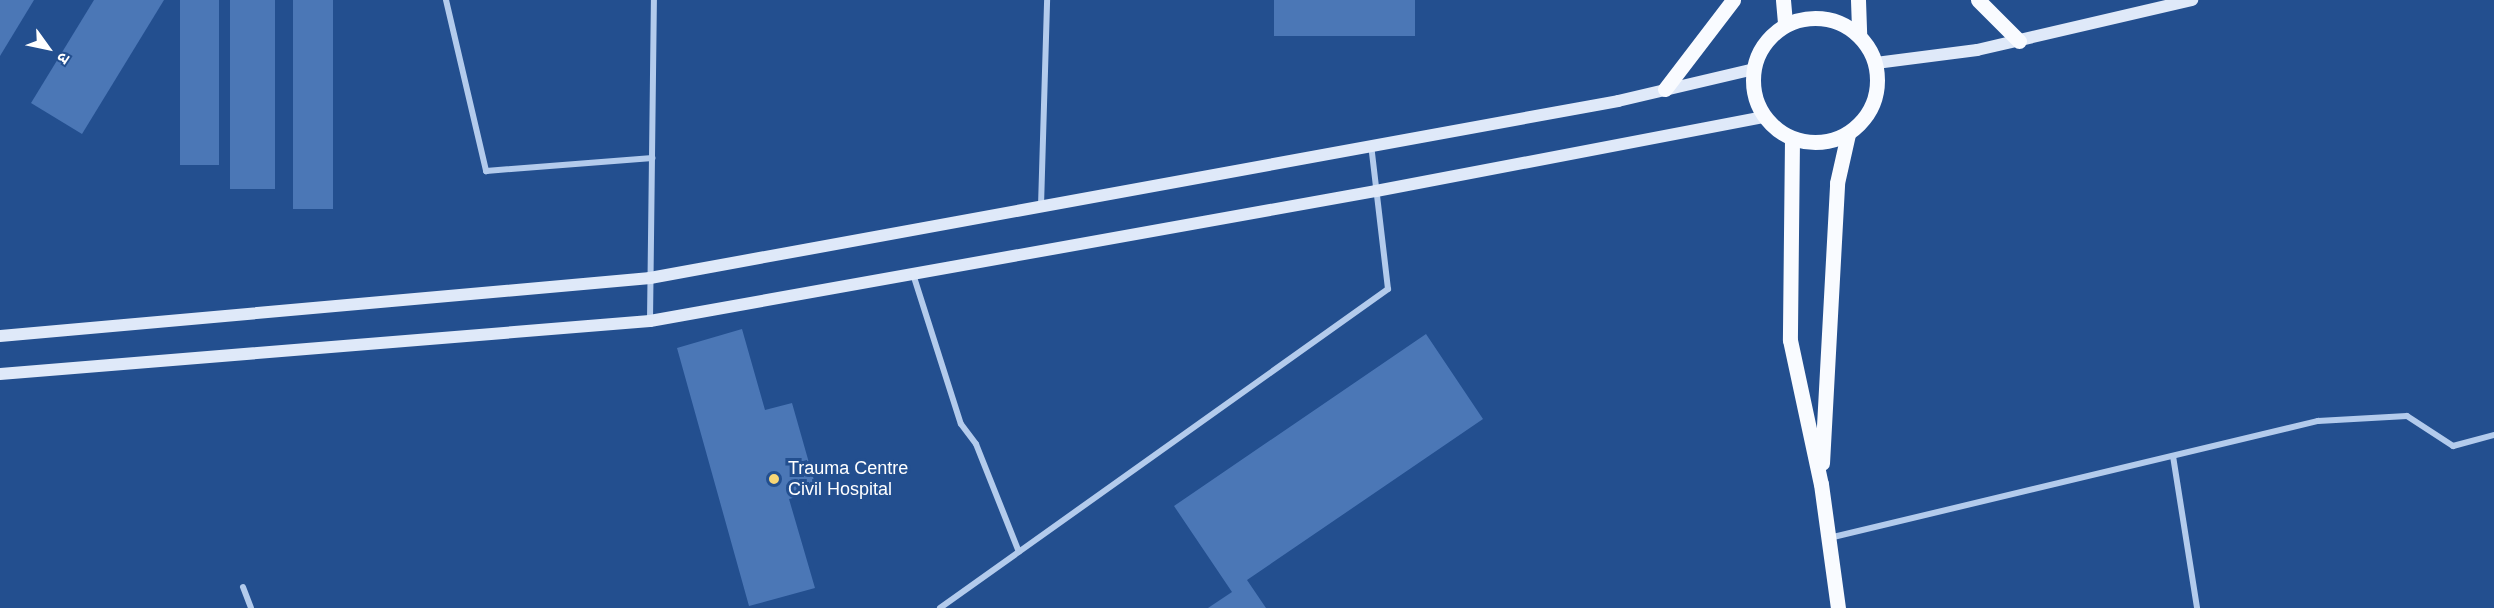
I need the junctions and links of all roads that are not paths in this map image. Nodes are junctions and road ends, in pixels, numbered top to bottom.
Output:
1 (446, 0) edge
2 (654, 0) edge
3 (1047, 0) edge
4 (1733, 0) edge
5 (1783, 0) edge
6 (1858, 0) edge
7 (1978, 0) edge
8 (2192, 0) edge
9 (1785, 25) junction
10 (1859, 35) junction
11 (2019, 40) junction
12 (1876, 63) junction
13 (1754, 69) junction
14 (1665, 89) junction
15 (1763, 117) junction
16 (1848, 134) junction
17 (1792, 139) junction
18 (1371, 146) junction
19 (652, 158) junction
20 (1376, 191) junction
21 (1041, 206) junction
22 (913, 274) junction
23 (650, 278) junction
24 (650, 321) junction
25 (0, 336) edge
26 (0, 374) edge
27 (2494, 435) edge
28 (2173, 456) junction
29 (1821, 484) junction
30 (1829, 538) junction
31 (1019, 552) junction
32 (243, 587) dead end
33 (251, 608) edge
34 (940, 608) edge
35 (1838, 608) edge
36 (2197, 608) edge

1 - 19 street
2 - 19 street
3 - 21 street
4 - 14 main road
5 - 9 main road
6 - 10 main road
7 - 11 main road
8 - 11 main road
9 - 10 main road
9 - 13 main road
10 - 12 main road
11 - 12 main road
12 - 16 main road
13 - 14 main road
13 - 15 main road
14 - 18 main road
15 - 17 main road
15 - 20 main road
16 - 17 main road
16 - 29 main road
17 - 29 main road
18 - 20 street
18 - 21 main road
19 - 23 street
20 - 22 main road
20 - 31 street
21 - 23 main road
22 - 24 main road
22 - 31 street
23 - 24 street
23 - 25 main road
24 - 26 main road
27 - 28 street
28 - 30 street
28 - 36 street
29 - 30 main road
30 - 35 main road
31 - 34 street
32 - 33 street

